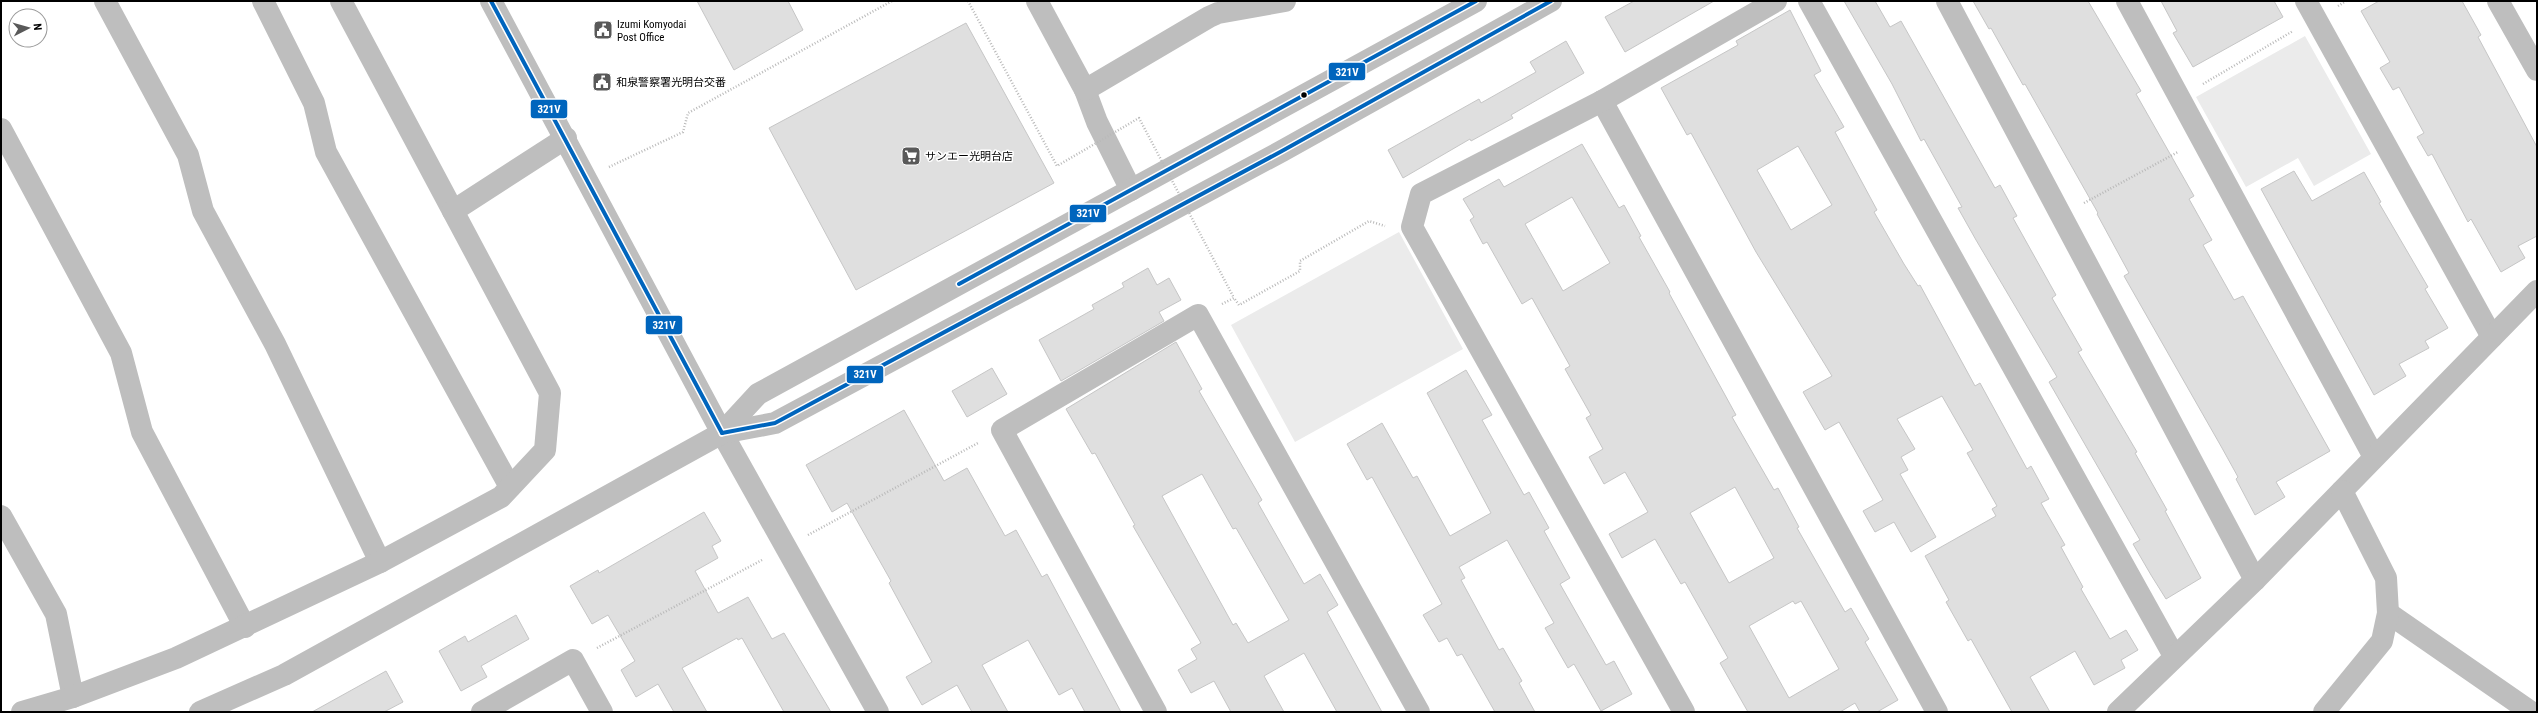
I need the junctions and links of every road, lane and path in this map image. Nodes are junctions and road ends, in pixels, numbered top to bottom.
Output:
1 (105, 1) edge
2 (263, 1) edge
3 (340, 1) edge
4 (491, 1) edge
5 (892, 1) edge
6 (968, 1) edge
7 (1037, 1) edge
8 (1285, 1) edge
9 (1476, 1) edge
10 (1551, 1) edge
11 (1776, 1) edge
12 (1809, 1) edge
13 (1947, 1) edge
14 (2127, 1) edge
15 (2346, 1) edge
16 (2498, 1) edge
17 (1205, 9) edge
18 (2311, 10) edge
19 (2537, 70) edge
20 (1085, 90) junction
21 (2179, 98) junction
22 (1602, 101) junction
23 (1, 129) edge
24 (566, 138) junction
25 (2201, 139) junction
26 (587, 178) junction
27 (1131, 190) junction
28 (453, 211) junction
29 (1417, 211) junction
30 (2061, 215) junction
31 (2537, 291) edge
32 (1234, 298) junction
33 (1198, 315) junction
34 (2492, 337) junction
35 (1002, 430) junction
36 (722, 433) junction
37 (2374, 457) junction
38 (510, 487) junction
39 (2342, 491) junction
40 (1, 516) edge
41 (787, 546) junction
42 (380, 562) junction
43 (2255, 580) junction
44 (2388, 614) junction
45 (245, 627) junction
46 (2174, 656) junction
47 (573, 660) junction
48 (73, 697) junction
49 (22, 712) edge
50 (200, 712) edge
51 (482, 712) edge
52 (602, 712) edge
53 (878, 712) edge
54 (1156, 712) edge
55 (1419, 712) edge
56 (1684, 712) edge
57 (1937, 712) edge
58 (2118, 712) edge
59 (2324, 712) edge
60 (2531, 712) edge

1 - 42 street
2 - 38 street
3 - 28 street
4 - 24 street
5 - 26 path
6 - 32 path, bridge
7 - 20 street
8 - 17 street
9 - 27 street
10 - 36 street
11 - 22 street
12 - 46 street
13 - 30 street
14 - 21 street
15 - 18 path
16 - 19 street
17 - 20 street
18 - 21 path
18 - 34 street
20 - 27 street
21 - 25 street
22 - 29 street
22 - 57 street
23 - 45 street
24 - 26 street
24 - 28 street
25 - 30 path
25 - 37 street
26 - 36 street
27 - 36 street
28 - 38 street
29 - 32 path
29 - 56 street
30 - 43 street
31 - 34 street
32 - 33 path
33 - 35 street
33 - 55 street
34 - 37 street
35 - 41 path
35 - 54 street
36 - 41 street
36 - 50 street
37 - 39 street
38 - 42 street
39 - 43 street
39 - 44 street
40 - 48 street
41 - 47 path
41 - 53 street
42 - 45 street
43 - 46 street
44 - 59 street
44 - 60 street
45 - 48 street
46 - 58 street
47 - 51 street
47 - 52 street
48 - 49 street

